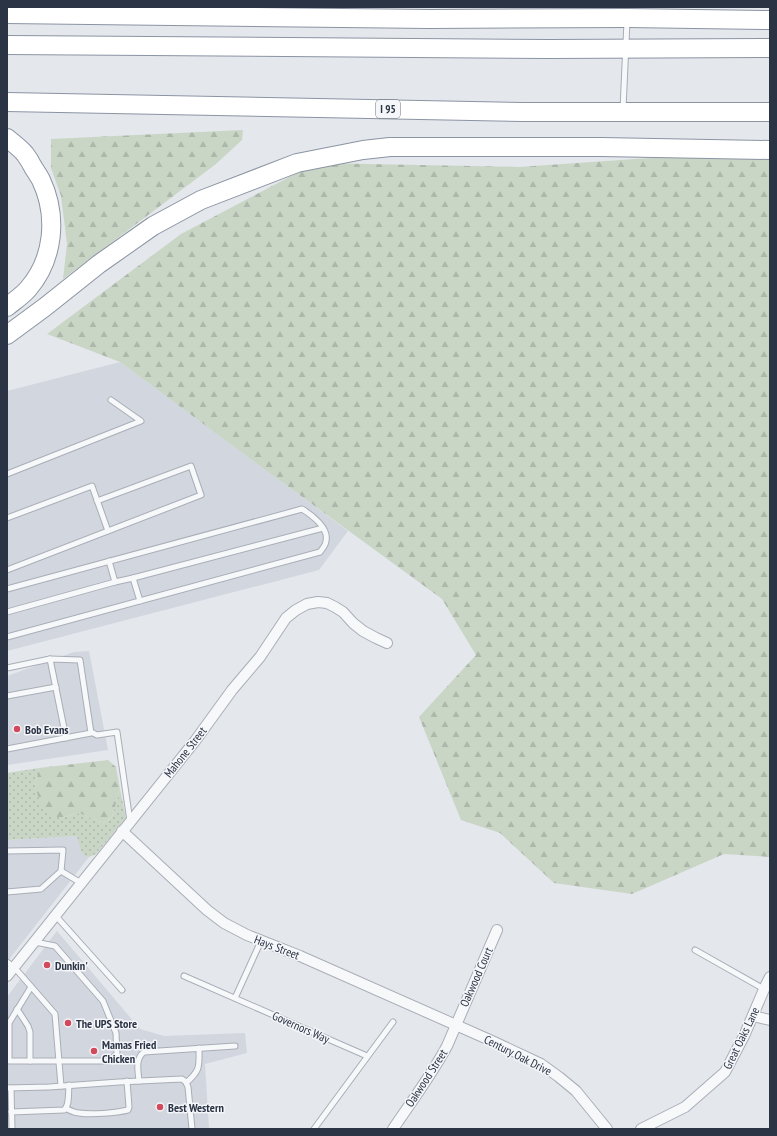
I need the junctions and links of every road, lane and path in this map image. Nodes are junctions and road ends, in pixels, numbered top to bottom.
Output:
1 (392, 7) edge
2 (7, 14) edge
3 (627, 18) junction
4 (430, 19) junction
5 (770, 20) edge
6 (7, 45) edge
7 (770, 48) edge
8 (626, 49) junction
9 (7, 102) edge
10 (622, 112) junction
11 (770, 112) edge
12 (7, 138) edge
13 (770, 150) edge
14 (7, 307) edge
15 (7, 335) edge
16 (111, 400) dead end
17 (7, 474) edge
18 (97, 501) junction
19 (7, 518) edge
20 (323, 528) junction
21 (108, 531) junction
22 (109, 561) junction
23 (7, 570) edge
24 (133, 578) junction
25 (115, 582) junction
26 (7, 589) edge
27 (140, 601) junction
28 (7, 612) edge
29 (7, 637) edge
30 (388, 643) dead end
31 (50, 659) junction
32 (7, 668) edge
33 (56, 687) junction
34 (7, 696) edge
35 (91, 732) junction
36 (66, 738) junction
37 (7, 750) edge
38 (130, 821) junction
39 (122, 831) junction
40 (7, 851) edge
41 (61, 871) junction
42 (82, 884) junction
43 (7, 892) edge
44 (55, 915) junction
45 (497, 930) dead end
46 (261, 941) junction
47 (34, 942) junction
48 (695, 950) dead end
49 (10, 964) edge
50 (7, 976) edge
51 (184, 976) dead end
52 (770, 977) edge
53 (31, 987) junction
54 (764, 988) junction
55 (122, 990) dead end
56 (235, 998) junction
57 (17, 1009) junction
58 (753, 1016) junction
59 (770, 1020) edge
60 (392, 1022) dead end
61 (455, 1025) junction
62 (235, 1046) dead end
63 (199, 1048) junction
64 (367, 1056) junction
65 (30, 1061) junction
66 (59, 1061) junction
67 (127, 1081) junction
68 (139, 1081) junction
69 (186, 1083) junction
70 (69, 1085) junction
71 (61, 1086) junction
72 (9, 1088) edge
73 (67, 1109) junction
74 (11, 1112) junction
75 (12, 1129) edge
76 (192, 1129) edge
77 (314, 1129) edge
78 (393, 1129) edge
79 (607, 1129) edge
80 (641, 1129) edge

1 - 4 highway
2 - 4 highway
3 - 4 highway
3 - 5 highway
3 - 8 lane
6 - 8 highway
7 - 8 highway
8 - 10 lane
9 - 10 highway, I 95
10 - 11 highway, I 95
12 - 14 highway
13 - 15 highway
16 - 17 lane
18 - 19 lane
18 - 21 lane
18 - 21 lane
20 - 22 lane
20 - 24 lane
20 - 27 lane
21 - 23 lane
22 - 25 lane
22 - 26 lane
24 - 25 lane
24 - 27 lane
25 - 28 lane
27 - 29 lane
30 - 38 street, Mahone Street
31 - 32 lane
31 - 33 lane
31 - 35 lane
33 - 34 lane
33 - 36 lane
35 - 36 lane
35 - 38 lane
36 - 37 lane
38 - 39 street, Mahone Street
39 - 42 street, Mahone Street
39 - 46 street, Hays Street
40 - 41 lane
41 - 42 lane
41 - 43 lane
42 - 44 street, Mahone Street
44 - 47 street, Mahone Street
44 - 55 lane
45 - 61 street, Oakwood Court
46 - 56 lane
46 - 61 street, Hays Street
47 - 49 street, Mahone Street
47 - 66 lane
48 - 54 lane
49 - 50 street, Mahone Street
49 - 53 lane
51 - 56 lane, Governors Way
52 - 54 street, Great Oaks Lane
53 - 57 lane
53 - 66 lane
54 - 58 street, Great Oaks Lane
56 - 64 lane, Governors Way
57 - 65 lane
57 - 65 lane
58 - 59 street
58 - 80 street, Great Oaks Lane
60 - 64 lane
61 - 78 street, Oakwood Street
61 - 79 street, Century Oak Drive
62 - 63 lane
63 - 68 lane
63 - 69 lane
64 - 77 lane
65 - 66 lane
66 - 71 lane
67 - 68 lane
67 - 70 lane
67 - 73 lane
68 - 69 lane
69 - 76 lane
70 - 71 lane
70 - 73 lane
71 - 72 lane
72 - 74 lane
73 - 74 lane
74 - 75 lane

